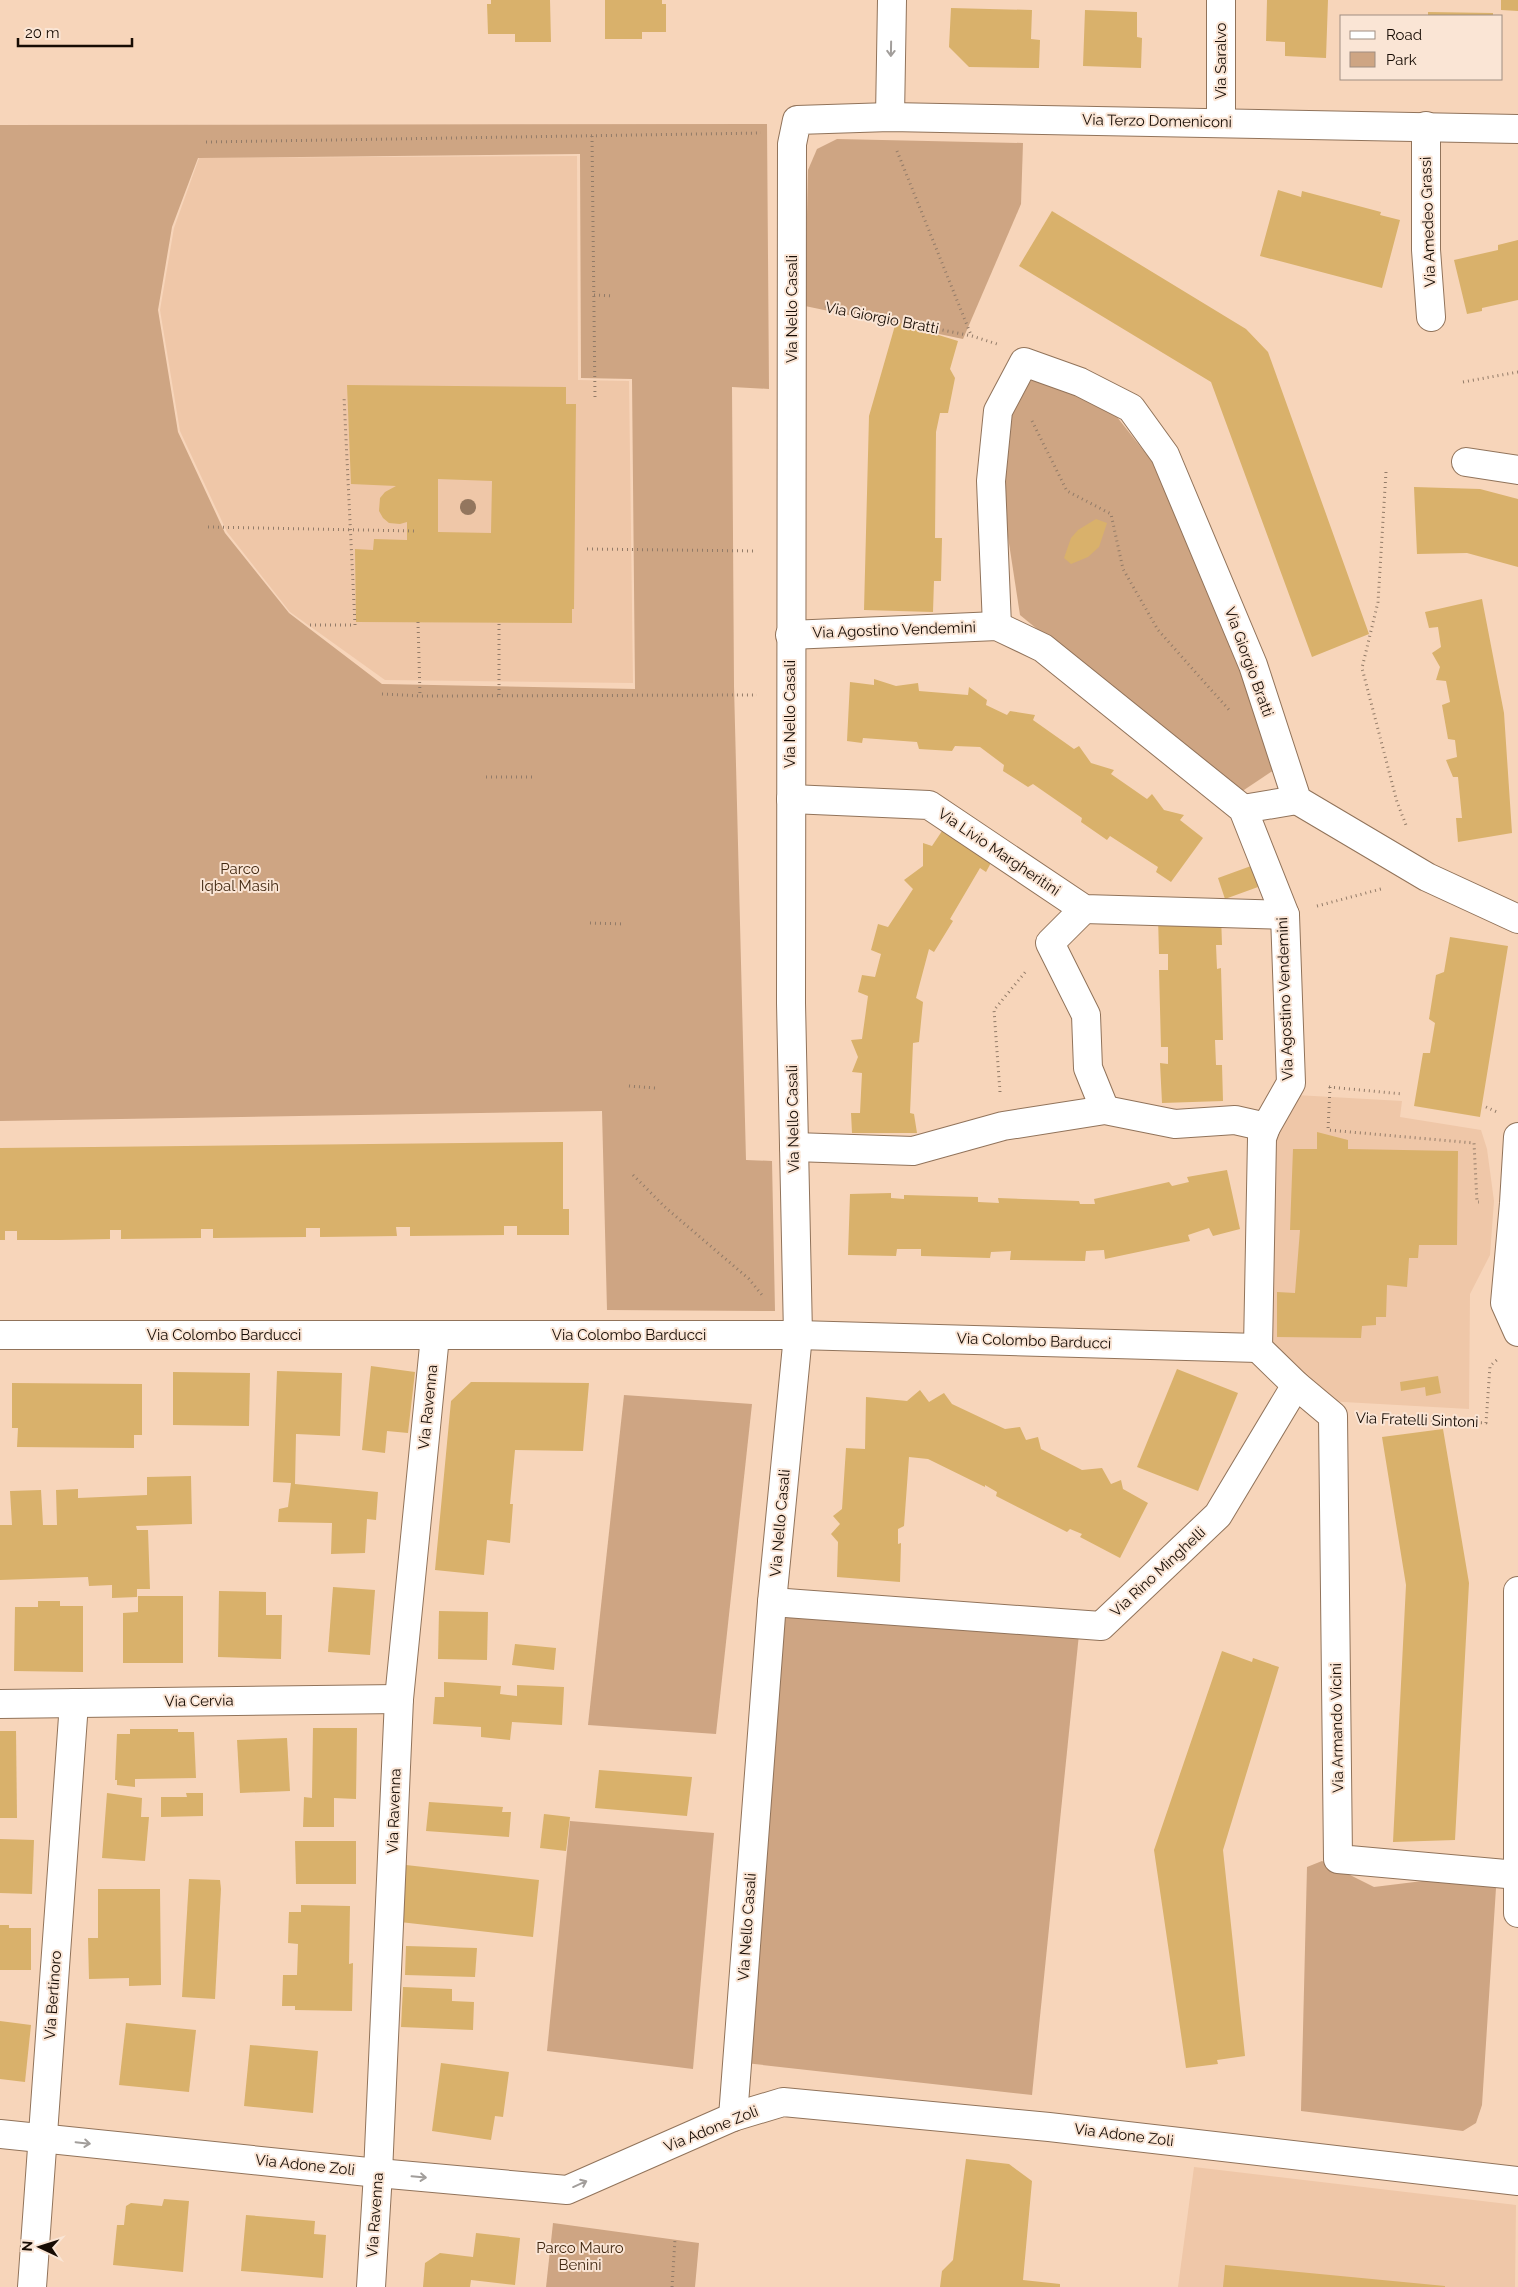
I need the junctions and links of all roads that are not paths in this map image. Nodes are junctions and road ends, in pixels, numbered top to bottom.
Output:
1 (892, 0) edge
2 (1221, 0) edge
3 (890, 116) junction
4 (797, 120) joint
5 (1221, 122) junction
6 (1426, 126) junction
7 (1518, 129) edge
8 (1431, 317) dead end
9 (1024, 362) joint
10 (1466, 462) dead end
11 (1518, 470) edge
12 (997, 626) junction
13 (790, 635) junction
14 (791, 799) junction
15 (1296, 800) junction
16 (1242, 809) junction
17 (1084, 909) junction
18 (1285, 915) junction
19 (1518, 920) edge
20 (1105, 1110) junction
21 (1266, 1127) junction
22 (1518, 1138) edge
23 (794, 1147) junction
24 (0, 1334) edge
25 (798, 1335) junction
26 (435, 1336) junction
27 (1511, 1343) edge
28 (1258, 1348) junction
29 (1296, 1385) junction
30 (1518, 1591) edge
31 (772, 1602) junction
32 (399, 1699) junction
33 (74, 1703) junction
34 (0, 1704) edge
35 (1518, 1876) edge
36 (1518, 1913) edge
37 (733, 2117) junction
38 (0, 2134) edge
39 (43, 2139) junction
40 (378, 2173) junction
41 (1518, 2181) edge
42 (32, 2287) edge
43 (371, 2287) edge

1 -> 3 street
2 - 5 street, Via Saralvo
3 - 4 street, Via Terzo Domeniconi
3 - 5 street, Via Terzo Domeniconi
4 - 13 street, Via Nello Casali
5 - 6 street, Via Terzo Domeniconi
6 - 7 street, Via Terzo Domeniconi
6 - 8 street, Via Amedeo Grassi
9 - 12 street, Via Agostino Vendemini
9 - 15 street, Via Giorgio Bratti
10 - 11 street
12 - 13 street, Via Agostino Vendemini
12 - 16 street, Via Agostino Vendemini
13 - 14 street, Via Nello Casali
14 - 17 street, Via Livio Margheritini
14 - 23 street, Via Nello Casali
15 - 16 street
15 - 19 street
16 - 18 street, Via Agostino Vendemini
17 - 18 street
17 - 20 street
18 - 21 street, Via Agostino Vendemini
20 - 21 street
20 - 23 street
21 - 28 street, Via Agostino Vendemini
22 - 27 street
23 - 25 street, Via Nello Casali
24 - 26 street, Via Colombo Barducci
25 - 26 street, Via Colombo Barducci
25 - 28 street, Via Colombo Barducci
25 - 31 street, Via Nello Casali
26 - 32 street, Via Ravenna
28 - 29 street
29 - 31 street, Via Rino Minghelli
29 - 35 street, Via Armando Vicini
30 - 35 street
31 - 37 street, Via Nello Casali
32 - 33 street, Via Cervia
32 - 40 street, Via Ravenna
33 - 34 street, Via Cervia
33 - 39 street, Via Bertinoro
35 - 36 street
40 -> 37 street, Via Adone Zoli
37 - 41 street, Via Adone Zoli
38 - 39 street, Via Adone Zoli
39 -> 40 street, Via Adone Zoli
39 - 42 street, Via Bertinoro
40 - 43 street, Via Ravenna

